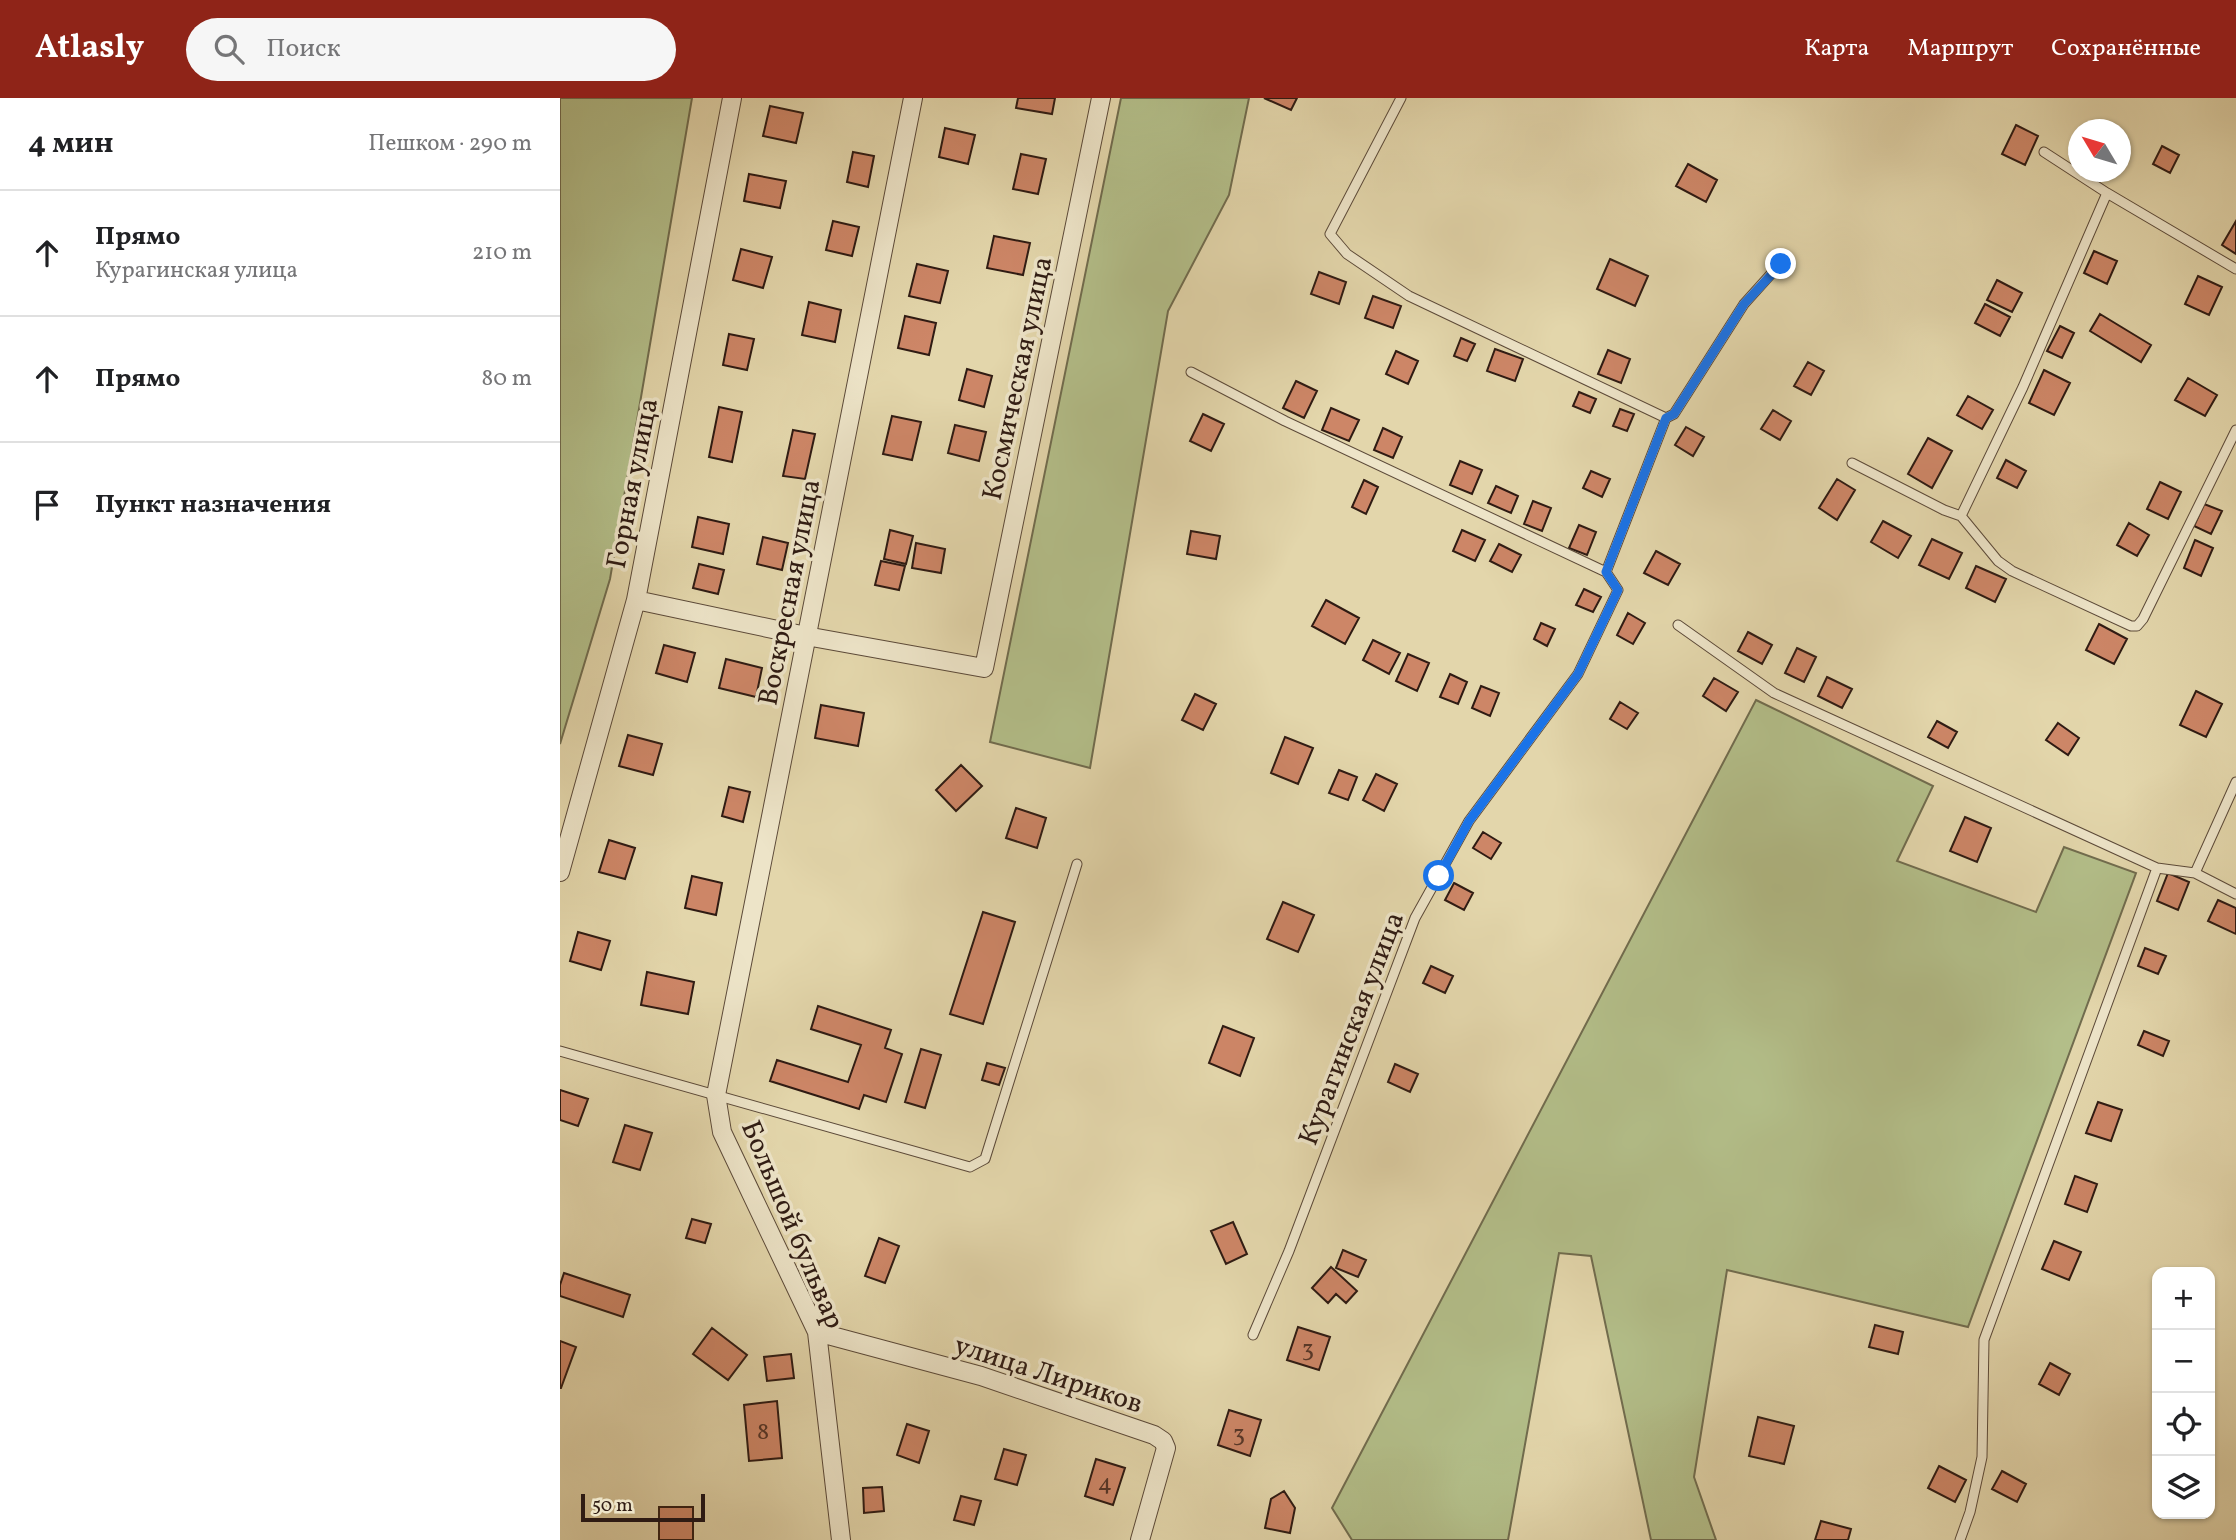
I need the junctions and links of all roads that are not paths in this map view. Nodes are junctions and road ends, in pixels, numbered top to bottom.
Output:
1 (732, 98) edge
2 (913, 98) edge
3 (1101, 98) edge
4 (1401, 98) edge
5 (2044, 152) dead end
6 (2107, 193) junction
7 (1781, 264) dead end
8 (2236, 269) edge
9 (1191, 372) dead end
10 (1666, 418) junction
11 (2236, 430) edge
12 (1852, 463) dead end
13 (1961, 516) junction
14 (1606, 572) junction
15 (636, 600) junction
16 (1678, 625) dead end
17 (806, 636) junction
18 (2236, 782) edge
19 (1077, 864) dead end
20 (2157, 868) junction
21 (560, 872) edge
22 (2196, 873) junction
23 (2236, 894) edge
24 (560, 1051) edge
25 (716, 1096) junction
26 (817, 1332) junction
27 (1253, 1335) dead end
28 (841, 1540) edge
29 (1140, 1540) edge
30 (1960, 1540) edge

1 - 15 street, Горная улица
2 - 17 street, Воскресная улица
3 - 17 street, Космическая улица
4 - 10 lane
5 - 6 lane
6 - 8 lane
6 - 13 lane
7 - 10 lane
9 - 14 lane
10 - 14 lane
11 - 13 lane
12 - 13 lane
14 - 27 lane, Курагинская улица
15 - 17 street
15 - 21 street, Горная улица
16 - 20 lane
17 - 25 street, Воскресная улица
18 - 22 lane
19 - 25 lane
20 - 22 lane
20 - 30 lane
22 - 23 lane
24 - 25 lane
25 - 26 street, Большой бульвар
26 - 28 street, Большой бульвар
26 - 29 street, улица Лириков

